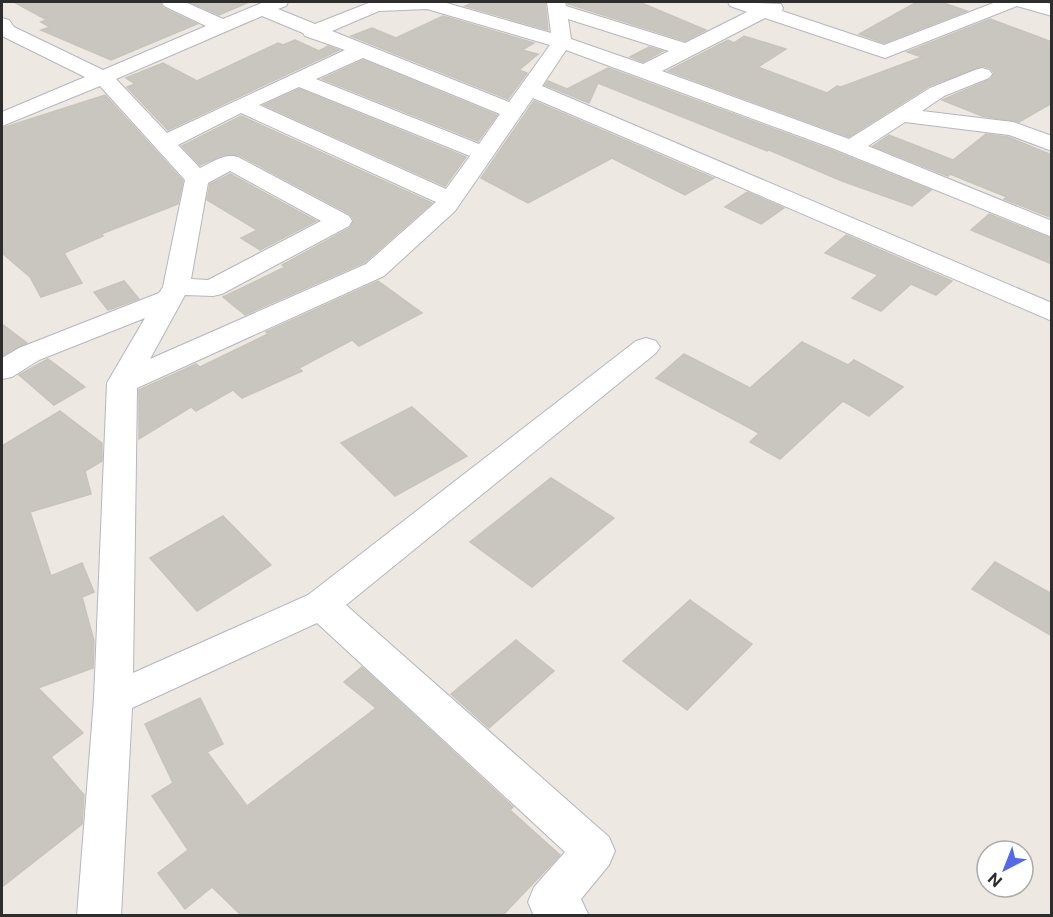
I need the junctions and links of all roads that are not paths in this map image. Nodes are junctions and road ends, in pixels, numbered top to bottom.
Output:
1 (171, 2) edge
2 (737, 2) edge
3 (801, 2) edge
4 (1011, 2) edge
5 (1022, 2) edge
6 (270, 5) edge
7 (557, 5) edge
8 (1052, 10) edge
9 (763, 11) junction
10 (2, 24) edge
11 (224, 27) junction
12 (312, 32) junction
13 (562, 42) junction
14 (37, 45) junction
15 (361, 51) junction
16 (686, 51) junction
17 (10, 52) dead end
18 (644, 72) junction
19 (982, 74) dead end
20 (104, 78) junction
21 (298, 79) junction
22 (531, 89) junction
23 (241, 105) junction
24 (514, 112) junction
25 (900, 115) junction
26 (2, 120) edge
27 (164, 143) junction
28 (1052, 144) edge
29 (851, 147) junction
30 (484, 154) junction
31 (197, 179) junction
32 (451, 200) junction
33 (1052, 230) edge
34 (173, 293) junction
35 (1052, 313) edge
36 (645, 347) dead end
37 (2, 370) edge
38 (122, 383) junction
39 (321, 605) junction
40 (113, 699) junction
41 (551, 911) edge
42 (99, 915) edge

1 - 11 street
2 - 9 street
3 - 9 street
4 - 9 street
5 - 8 street
6 - 11 street
6 - 12 street
7 - 13 street
7 - 16 street
9 - 16 street
10 - 14 street
11 - 20 street
12 - 13 street
12 - 15 street
13 - 18 street
13 - 22 street
14 - 17 street
14 - 20 street
15 - 21 street
15 - 24 street
16 - 18 street
18 - 29 street
19 - 25 street
20 - 26 street
20 - 27 street
21 - 23 street
21 - 30 street
22 - 24 street
22 - 35 street
23 - 27 street
23 - 32 street
24 - 30 street
25 - 28 street
25 - 29 street
27 - 31 street
29 - 33 street
30 - 32 street
31 - 34 street
31 - 34 street
32 - 38 street
34 - 37 street
34 - 38 street
36 - 39 street
38 - 40 street
39 - 40 street
39 - 41 street
40 - 42 street

